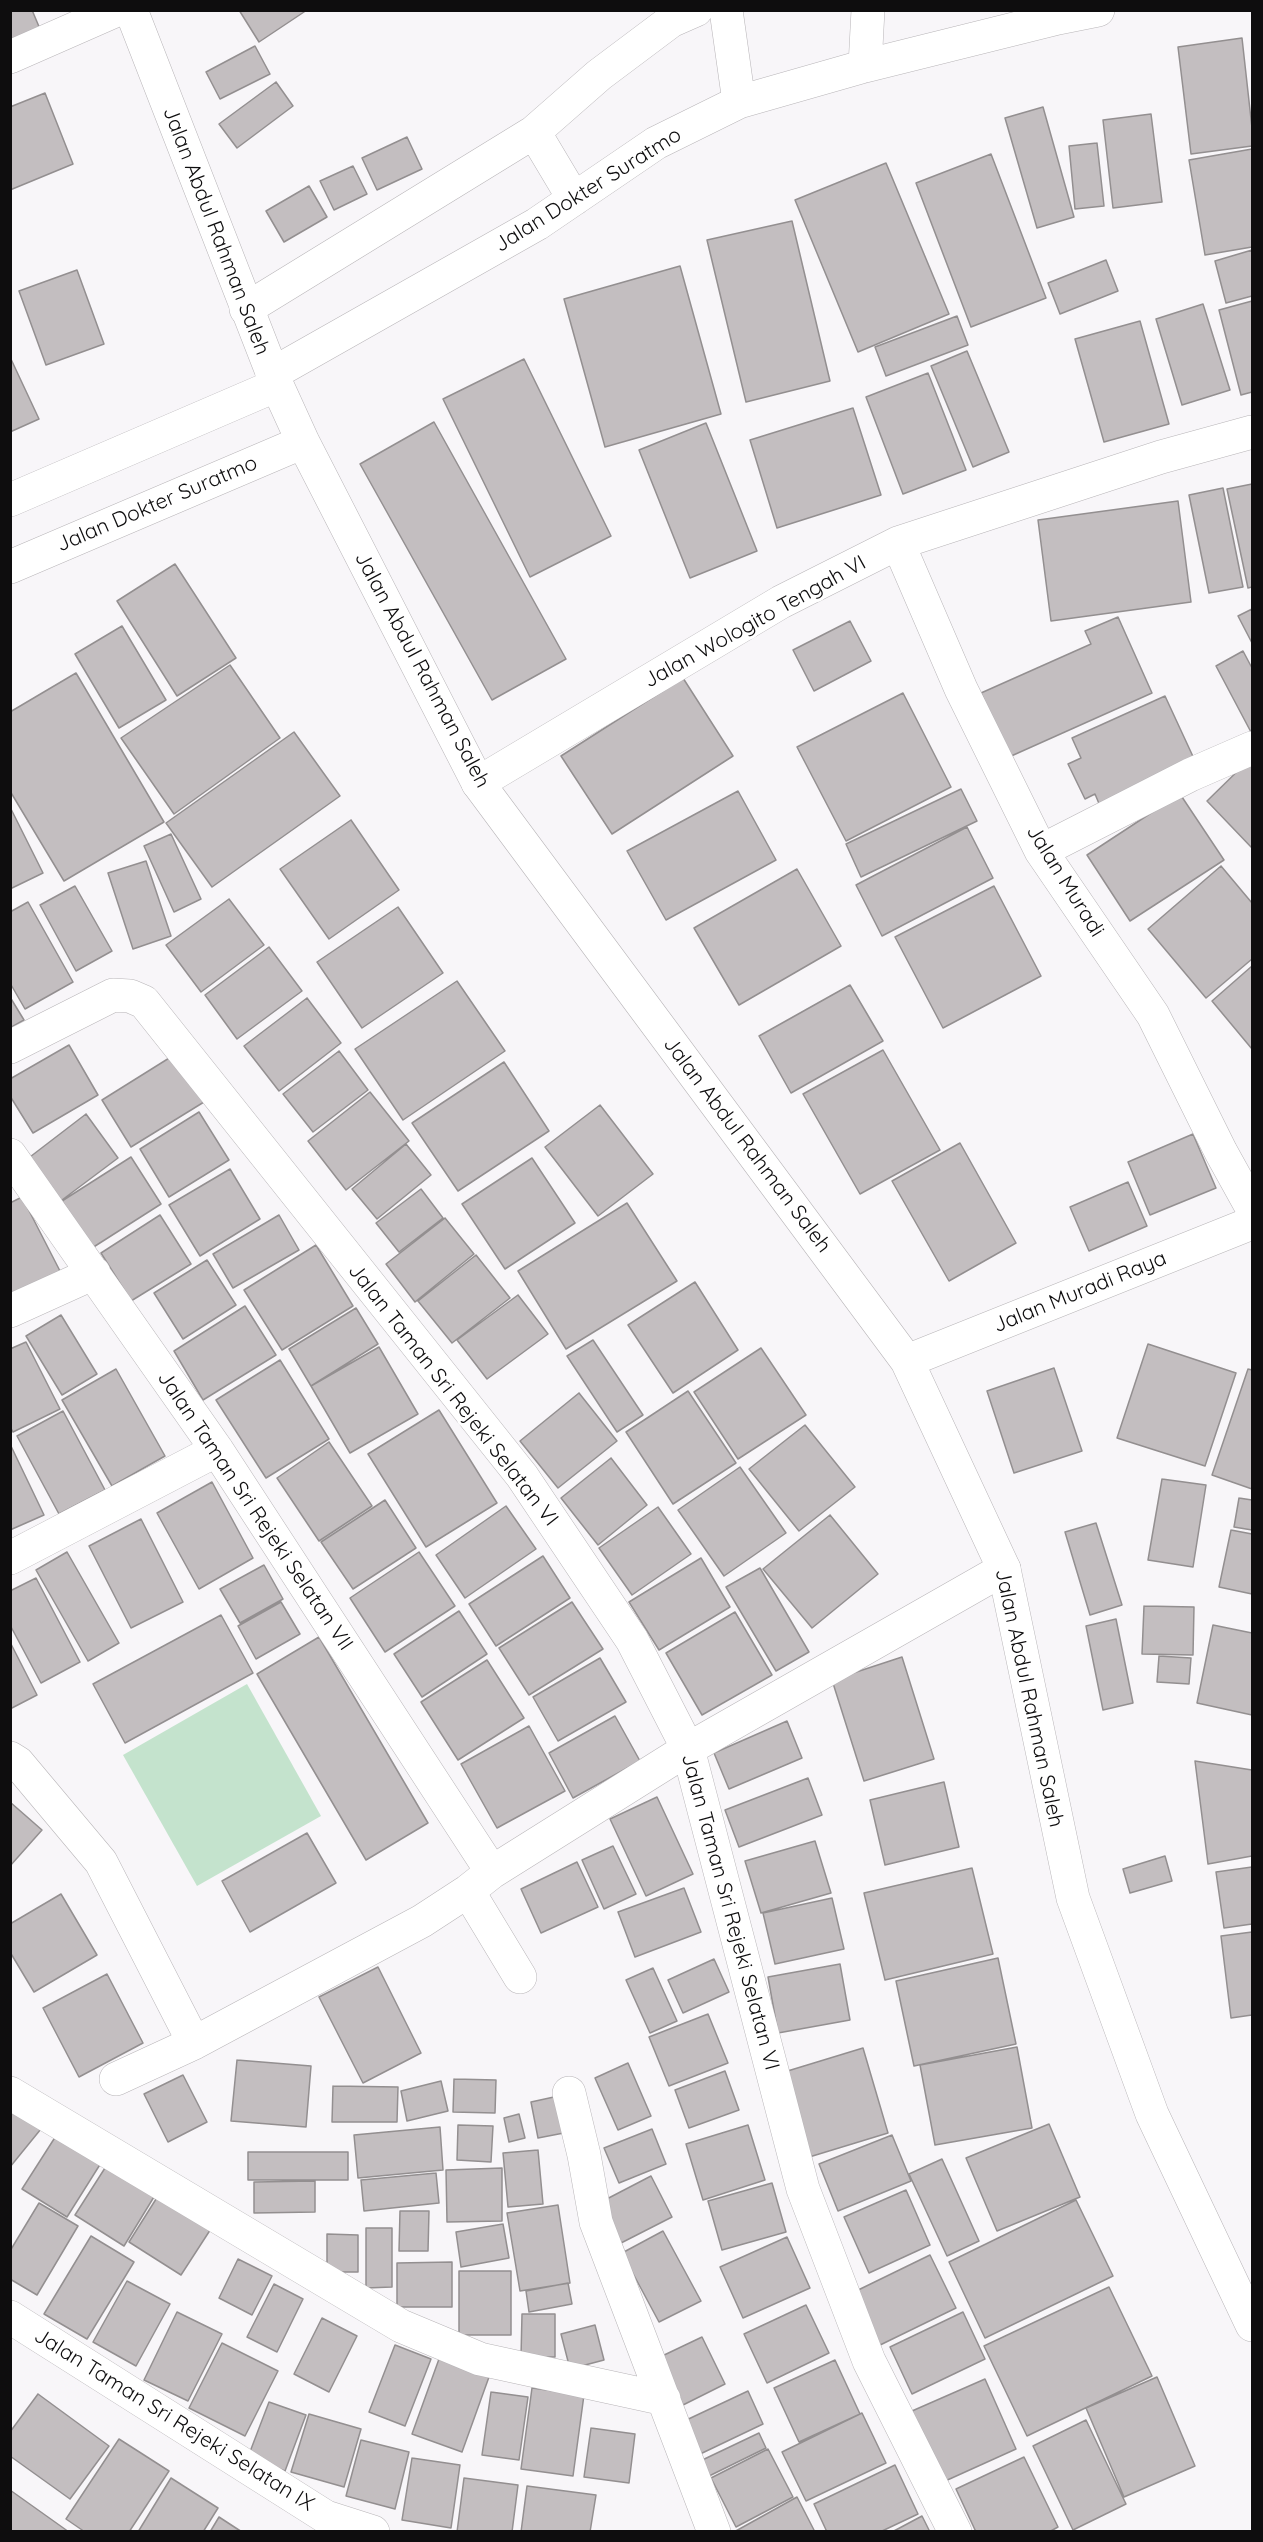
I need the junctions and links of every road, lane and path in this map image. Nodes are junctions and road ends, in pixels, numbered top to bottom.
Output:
1 (117, 10) edge
2 (131, 10) edge
3 (696, 10) edge
4 (726, 10) edge
5 (868, 10) edge
6 (1098, 10) edge
7 (10, 57) edge
8 (865, 66) junction
9 (739, 102) junction
10 (534, 132) junction
11 (574, 199) junction
12 (246, 309) junction
13 (275, 379) junction
14 (1252, 432) edge
15 (303, 442) junction
16 (10, 500) edge
17 (898, 543) junction
18 (10, 567) edge
19 (1252, 748) edge
20 (478, 783) junction
21 (1041, 851) junction
22 (10, 1047) edge
23 (10, 1155) edge
24 (1252, 1208) edge
25 (1252, 1223) edge
26 (94, 1273) junction
27 (10, 1311) edge
28 (908, 1361) junction
29 (217, 1450) junction
30 (10, 1558) edge
31 (1004, 1569) junction
32 (688, 1749) junction
33 (10, 1758) edge
34 (480, 1881) junction
35 (520, 1977) dead end
36 (194, 2043) junction
37 (116, 2079) dead end
38 (10, 2093) edge
39 (569, 2093) dead end
40 (10, 2317) edge
41 (1252, 2325) edge
42 (664, 2399) junction
43 (373, 2532) edge
44 (714, 2532) edge
45 (955, 2532) edge

1 - 7 street
2 - 12 street, Jalan Abdul Rahman Saleh
3 - 10 street
4 - 9 street
5 - 8 street
6 - 8 street, Jalan Dokter Suratmo
8 - 9 street, Jalan Dokter Suratmo
9 - 11 street, Jalan Dokter Suratmo
10 - 11 street
10 - 12 street
11 - 13 street, Jalan Dokter Suratmo
12 - 13 street, Jalan Abdul Rahman Saleh
13 - 15 street, Jalan Abdul Rahman Saleh
13 - 16 street, Jalan Dokter Suratmo
14 - 17 street, Jalan Wologito Tengah VI
15 - 18 street, Jalan Dokter Suratmo
15 - 20 street, Jalan Abdul Rahman Saleh
17 - 20 street, Jalan Wologito Tengah VI
17 - 21 street, Jalan Muradi
19 - 21 street
20 - 28 street, Jalan Abdul Rahman Saleh
21 - 24 street, Jalan Muradi
22 - 32 street, Jalan Taman Sri Rejeki Selatan VI
23 - 26 street, Jalan Taman Sri Rejeki Selatan VII
25 - 28 street, Jalan Muradi Raya
26 - 27 street
26 - 29 street, Jalan Taman Sri Rejeki Selatan VII
28 - 31 street, Jalan Abdul Rahman Saleh
29 - 30 street
29 - 34 street, Jalan Taman Sri Rejeki Selatan VII
31 - 32 street
31 - 41 street, Jalan Abdul Rahman Saleh
32 - 34 street
32 - 45 street, Jalan Taman Sri Rejeki Selatan VI
33 - 36 street
34 - 35 street, Jalan Taman Sri Rejeki Selatan VII
34 - 36 street
36 - 37 street
38 - 42 street
39 - 42 street
40 - 43 street, Jalan Taman Sri Rejeki Selatan IX
42 - 44 street

